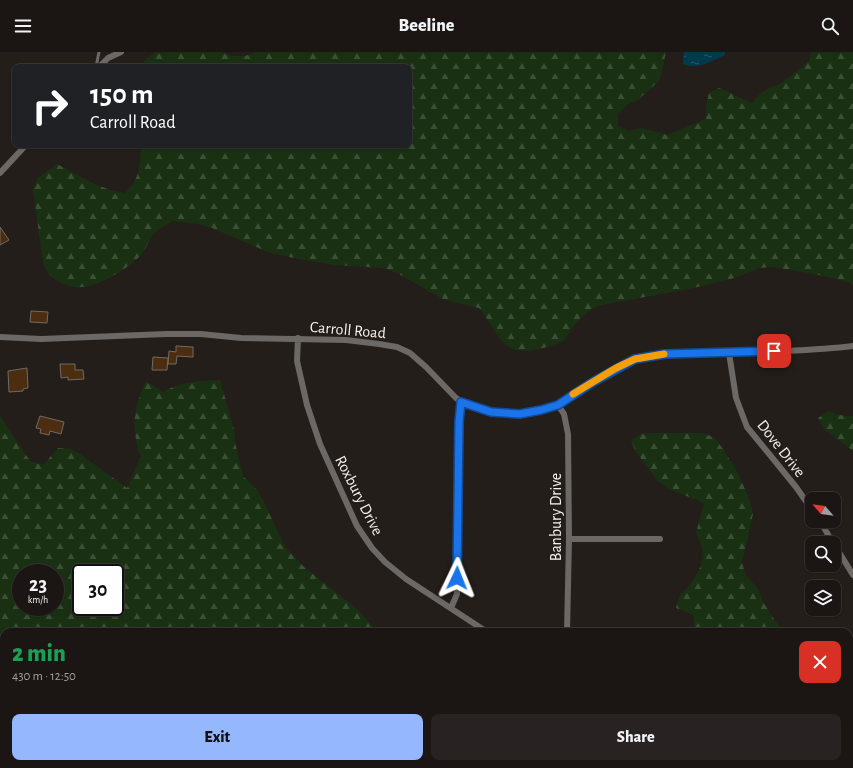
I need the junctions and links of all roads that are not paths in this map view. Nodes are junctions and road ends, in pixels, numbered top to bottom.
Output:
1 (99, 52) edge
2 (121, 52) edge
3 (97, 64) edge
4 (102, 64) edge
5 (23, 148) edge
6 (0, 173) edge
7 (0, 337) edge
8 (298, 338) junction
9 (853, 346) edge
10 (729, 353) junction
11 (461, 402) junction
12 (558, 405) junction
13 (805, 500) edge
14 (569, 539) junction
15 (660, 539) dead end
16 (841, 555) edge
17 (853, 575) edge
18 (451, 608) junction
19 (481, 628) edge
20 (567, 628) edge

1 - 3 lane
2 - 4 street
5 - 6 street
7 - 8 street, Carroll Road
8 - 11 street, Carroll Road
8 - 18 street, Roxbury Drive
9 - 10 street, Carroll Road
10 - 12 street, Carroll Road
10 - 13 street, Dove Drive
11 - 12 street, Carroll Road
11 - 18 street
12 - 14 street, Banbury Drive
14 - 15 street
14 - 20 street, Banbury Drive
16 - 17 street
18 - 19 street, Roxbury Drive

